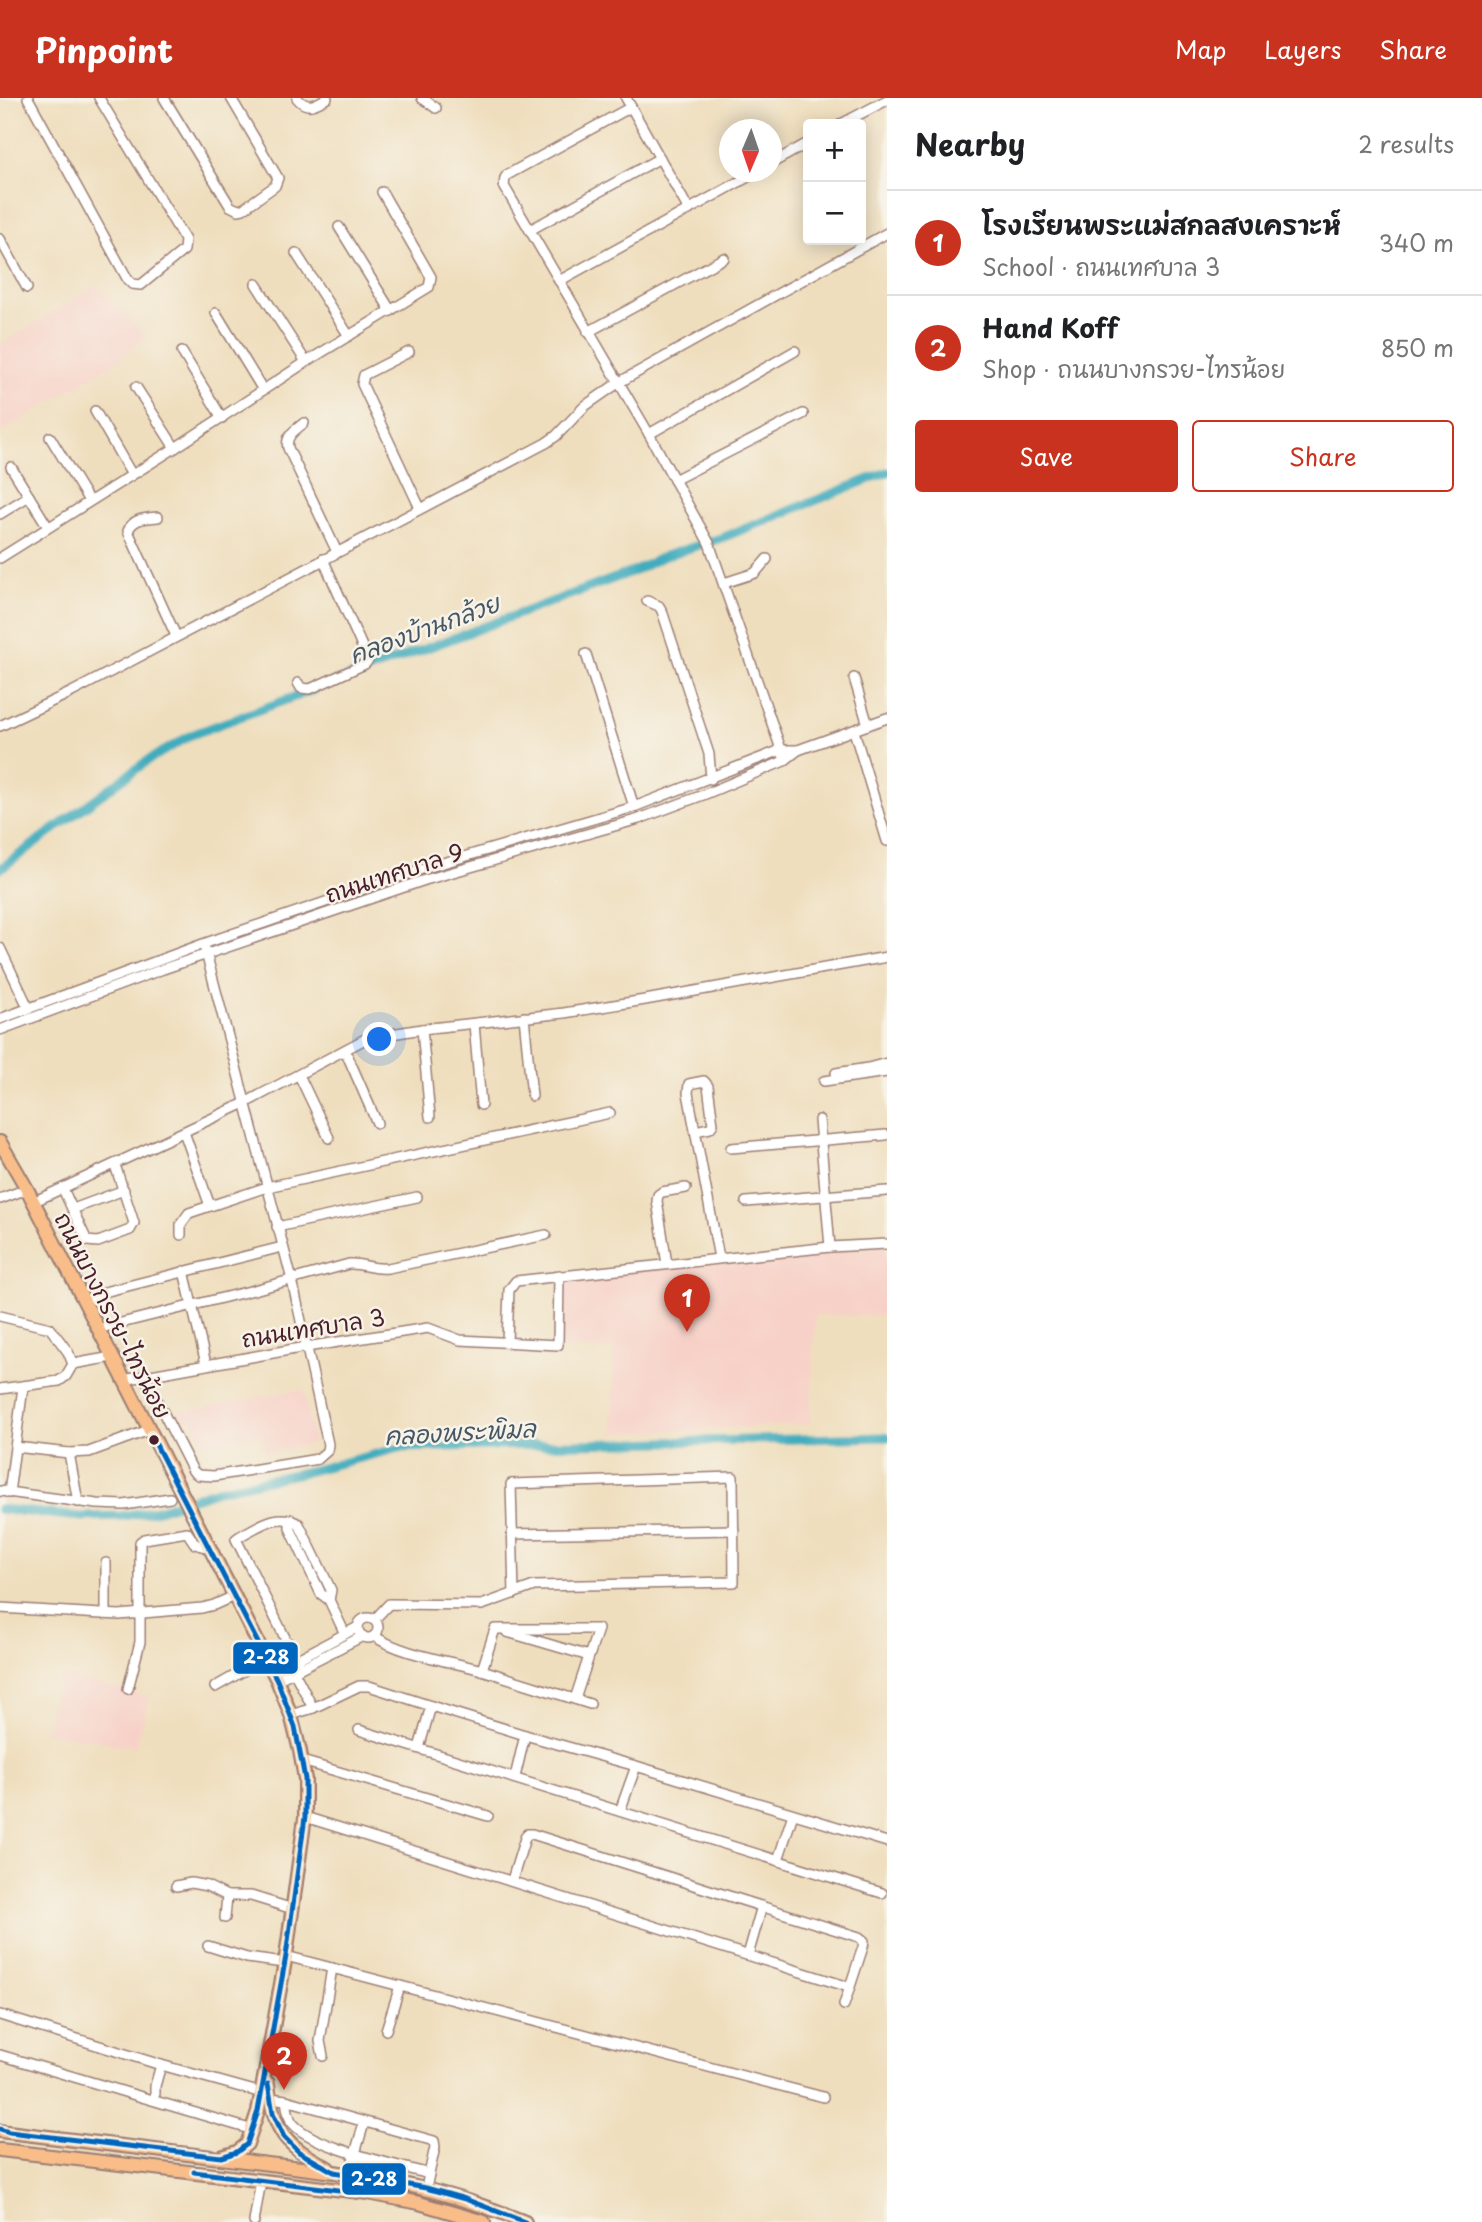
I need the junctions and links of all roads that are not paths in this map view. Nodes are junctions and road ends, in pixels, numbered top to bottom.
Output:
1 (28, 98) edge
2 (99, 98) edge
3 (164, 98) edge
4 (231, 98) edge
5 (297, 98) edge
6 (327, 98) edge
7 (422, 98) edge
8 (626, 98) edge
9 (887, 100) edge
10 (631, 107) junction
11 (436, 108) dead end
12 (851, 119) edge
13 (803, 146) edge
14 (782, 157) edge
15 (660, 158) junction
16 (739, 182) edge
17 (382, 192) dead end
18 (689, 210) junction
19 (339, 227) dead end
20 (530, 230) junction
21 (887, 233) edge
22 (0, 239) edge
23 (296, 253) dead end
24 (724, 258) dead end
25 (559, 281) junction
26 (256, 284) dead end
27 (27, 288) dead end
28 (391, 311) junction
29 (216, 313) dead end
30 (588, 332) junction
31 (349, 336) junction
32 (795, 351) dead end
33 (182, 352) dead end
34 (409, 352) dead end
35 (306, 362) junction
36 (618, 383) junction
37 (136, 387) dead end
38 (264, 390) junction
39 (95, 411) dead end
40 (803, 414) dead end
41 (222, 418) junction
42 (304, 423) dead end
43 (649, 434) junction
44 (50, 437) dead end
45 (175, 448) junction
46 (11, 467) dead end
47 (132, 475) junction
48 (674, 480) junction
49 (29, 496) junction
50 (89, 500) junction
51 (420, 508) junction
52 (0, 513) edge
53 (158, 517) dead end
54 (48, 527) junction
55 (337, 552) junction
56 (0, 558) edge
57 (323, 559) junction
58 (767, 559) dead end
59 (724, 583) junction
60 (647, 601) dead end
61 (176, 636) junction
62 (586, 654) dead end
63 (854, 678) dead end
64 (298, 683) dead end
65 (887, 718) edge
66 (868, 725) junction
67 (0, 726) edge
68 (853, 731) junction
69 (781, 750) junction
70 (798, 750) junction
71 (784, 761) junction
72 (711, 779) junction
73 (634, 807) junction
74 (887, 841) edge
75 (203, 944) junction
76 (0, 948) edge
77 (207, 954) junction
78 (887, 957) edge
79 (29, 1009) junction
80 (524, 1017) junction
81 (0, 1019) edge
82 (474, 1024) junction
83 (422, 1029) junction
84 (0, 1030) edge
85 (345, 1050) junction
86 (887, 1063) edge
87 (887, 1072) edge
88 (836, 1073) dead end
89 (299, 1075) junction
90 (824, 1081) dead end
91 (531, 1096) dead end
92 (245, 1103) junction
93 (481, 1105) dead end
94 (610, 1114) dead end
95 (429, 1118) dead end
96 (820, 1120) dead end
97 (377, 1123) dead end
98 (695, 1131) junction
99 (184, 1132) junction
100 (886, 1135) edge
101 (329, 1138) dead end
102 (821, 1141) junction
103 (0, 1142) edge
104 (731, 1148) dead end
105 (115, 1165) junction
106 (267, 1187) junction
107 (685, 1188) dead end
108 (63, 1189) junction
109 (124, 1191) junction
110 (887, 1191) edge
111 (827, 1194) junction
112 (30, 1196) junction
113 (417, 1197) dead end
114 (0, 1199) edge
115 (746, 1202) dead end
116 (211, 1206) junction
117 (73, 1209) junction
118 (277, 1227) junction
119 (181, 1235) dead end
120 (546, 1235) dead end
121 (887, 1244) edge
122 (282, 1247) junction
123 (830, 1247) junction
124 (719, 1258) junction
125 (667, 1264) junction
126 (184, 1271) junction
127 (559, 1275) junction
128 (292, 1280) junction
129 (83, 1301) junction
130 (191, 1305) junction
131 (0, 1316) edge
132 (97, 1329) junction
133 (507, 1342) junction
134 (306, 1347) junction
135 (112, 1357) junction
136 (73, 1364) junction
137 (206, 1364) junction
138 (144, 1375) junction
139 (123, 1380) junction
140 (23, 1387) junction
141 (0, 1388) edge
142 (149, 1430) junction
143 (15, 1447) junction
144 (69, 1453) junction
145 (4, 1492) edge
146 (170, 1498) dead end
147 (78, 1502) junction
148 (734, 1530) junction
149 (512, 1534) junction
150 (209, 1548) junction
151 (106, 1563) dead end
152 (514, 1594) junction
153 (234, 1596) junction
154 (0, 1608) edge
155 (141, 1613) junction
156 (106, 1614) junction
157 (374, 1620) junction
158 (495, 1629) junction
159 (360, 1632) junction
160 (345, 1634) junction
161 (374, 1636) junction
162 (589, 1656) junction
163 (266, 1658) junction
164 (295, 1665) junction
165 (482, 1670) junction
166 (275, 1676) junction
167 (215, 1687) dead end
168 (128, 1689) dead end
169 (575, 1699) junction
170 (590, 1704) dead end
171 (431, 1706) junction
172 (313, 1708) junction
173 (291, 1715) junction
174 (359, 1730) dead end
175 (525, 1735) junction
176 (419, 1748) junction
177 (302, 1761) junction
178 (636, 1766) junction
179 (515, 1777) junction
180 (620, 1811) junction
181 (793, 1814) junction
182 (306, 1816) junction
183 (488, 1816) dead end
184 (887, 1842) edge
185 (778, 1860) junction
186 (512, 1880) junction
187 (176, 1886) dead end
188 (882, 1893) dead end
189 (227, 1896) junction
190 (762, 1906) junction
191 (293, 1909) junction
192 (225, 1918) dead end
193 (208, 1946) dead end
194 (748, 1955) junction
195 (285, 1960) junction
196 (332, 1968) junction
197 (400, 1986) junction
198 (849, 1987) junction
199 (844, 2005) dead end
200 (0, 2015) edge
201 (386, 2030) dead end
202 (0, 2055) edge
203 (323, 2056) dead end
204 (161, 2065) junction
205 (155, 2094) dead end
206 (266, 2096) junction
207 (823, 2097) dead end
208 (286, 2100) junction
209 (364, 2123) junction
210 (253, 2130) junction
211 (3, 2131) edge
212 (4, 2152) edge
213 (355, 2153) junction
214 (221, 2157) junction
215 (334, 2172) junction
216 (349, 2174) junction
217 (429, 2174) junction
218 (261, 2180) junction
219 (426, 2188) junction
220 (447, 2216) edge
221 (254, 2222) edge
222 (484, 2222) edge
223 (525, 2222) edge

1 - 2 street
3 - 4 street
5 - 6 street
7 - 11 street
8 - 10 street
9 - 12 street
10 - 15 street
10 - 20 street
13 - 14 street
15 - 18 street
15 - 20 street
16 - 18 street
17 - 28 street
18 - 25 street
19 - 28 street
20 - 25 street
21 - 36 street
22 - 27 street
23 - 31 street
24 - 30 street
25 - 30 street
26 - 35 street
28 - 31 street
29 - 38 street
30 - 36 street
31 - 35 street
32 - 43 street
33 - 41 street
34 - 51 street
35 - 38 street
36 - 43 street
36 - 51 street
37 - 45 street
38 - 41 street
39 - 47 street
40 - 48 street
41 - 45 street
42 - 55 street
43 - 48 street
44 - 50 street
45 - 47 street
46 - 49 street
47 - 50 street
48 - 59 street
49 - 52 street
49 - 54 street
50 - 54 street
51 - 55 street
53 - 61 street
54 - 56 street
55 - 57 street
57 - 61 street
57 - 64 street
58 - 59 street
59 - 69 street
60 - 72 street
61 - 67 street
62 - 73 street
63 - 66 street
65 - 66 street, ถนนเทศบาล 9
66 - 68 street, ถนนเทศบาล 9
68 - 70 street, ถนนเทศบาล 9
68 - 74 street
69 - 70 street, ถนนเทศบาล 9
69 - 71 street
69 - 72 street, ถนนเทศบาล 9
70 - 71 street, ถนนเทศบาล 9
71 - 77 street, ถนนเทศบาล 9
72 - 73 street, ถนนเทศบาล 9
73 - 75 street, ถนนเทศบาล 9
75 - 77 street
75 - 79 street, ถนนเทศบาล 9
76 - 79 street
77 - 84 street, ถนนเทศบาล 9
77 - 92 street
78 - 80 street
79 - 81 street, ถนนเทศบาล 9
80 - 82 street
80 - 91 street
82 - 83 street
82 - 93 street
83 - 85 street
83 - 95 street
85 - 89 street
85 - 97 street
86 - 88 street
87 - 90 street
89 - 92 street
89 - 101 street
92 - 99 street
92 - 106 street
94 - 106 street
96 - 102 street
98 - 98 street
98 - 124 street
99 - 105 street
99 - 116 street
100 - 102 street
102 - 104 street
102 - 111 street
103 - 112 main road, ถนนบางกรวย-ไทรน้อย
105 - 108 street
105 - 109 street
106 - 116 street
106 - 118 street
107 - 125 street
108 - 112 street
108 - 117 street
109 - 117 street
109 - 117 street
110 - 111 street
111 - 115 street
111 - 123 street
112 - 114 street
112 - 129 main road, ถนนบางกรวย-ไทรน้อย
113 - 118 street
116 - 119 street
118 - 122 street
120 - 128 street
121 - 123 street
122 - 126 street
122 - 128 street
123 - 124 street
124 - 125 street
125 - 127 street
126 - 129 street
126 - 130 street
127 - 133 street
127 - 133 street, ถนนเทศบาล 3
128 - 130 street
128 - 134 street
129 - 132 main road, ถนนบางกรวย-ไทรน้อย
130 - 132 street
130 - 137 street
131 - 136 street
132 - 135 main road, ถนนบางกรวย-ไทรน้อย
133 - 134 street, ถนนเทศบาล 3
134 - 137 street, ถนนเทศบาล 3
134 - 138 street
135 - 136 street
135 - 139 main road, ถนนบางกรวย-ไทรน้อย
136 - 140 street
137 - 138 street, ถนนเทศบาล 3
138 - 139 street, ถนนเทศบาล 3
139 - 142 main road, ถนนบางกรวย-ไทรน้อย
140 - 141 street
140 - 143 street
142 - 144 street
142 - 150 main road, ถนนบางกรวย-ไทรน้อย
143 - 144 street
143 - 145 street
144 - 147 street
145 - 147 street
146 - 147 street
148 - 149 street
148 - 149 street
148 - 152 street
149 - 152 street
150 - 153 main road, ถนนบางกรวย-ไทรน้อย
150 - 155 street
151 - 156 street
152 - 157 street
153 - 155 street
153 - 163 main road, ถนนบางกรวย-ไทรน้อย
154 - 156 street
155 - 156 street
155 - 168 street
157 - 159 street
157 - 161 street
158 - 162 street
158 - 162 street
158 - 165 street
159 - 160 street
159 - 161 street
159 - 164 street
160 - 164 street
160 - 164 street
161 - 165 street
162 - 169 street
163 - 166 main road, ถนนบางกรวย-ไทรน้อย
163 - 167 street
164 - 166 street
164 - 172 street
165 - 169 street
166 - 173 main road, ถนนบางกรวย-ไทรน้อย
169 - 170 street
171 - 172 street
171 - 175 street
171 - 176 street
172 - 173 street
173 - 177 main road, ถนนบางกรวย-ไทรน้อย
174 - 176 street
175 - 178 street
175 - 179 street
176 - 179 street
177 - 182 main road, ถนนบางกรวย-ไทรน้อย
177 - 183 street
178 - 180 street
178 - 181 street
179 - 180 street
180 - 185 street
181 - 184 street
181 - 185 street
182 - 186 street
182 - 191 main road, ถนนบางกรวย-ไทรน้อย
185 - 188 street
186 - 190 street
186 - 194 street
187 - 189 street
189 - 191 street
189 - 192 street
190 - 194 street
190 - 198 street
191 - 195 main road, ถนนบางกรวย-ไทรน้อย
193 - 195 street
194 - 198 street
195 - 196 street
195 - 206 main road, ถนนบางกรวย-ไทรน้อย
196 - 197 street
196 - 203 street
197 - 201 street
197 - 207 street
198 - 199 street
200 - 204 street
202 - 210 street
204 - 205 street
204 - 206 street
206 - 208 street
206 - 210 main road, ถนนบางกรวย-ไทรน้อย
206 - 215 main road, ถนนบางกรวย-ไทรน้อย
208 - 209 street
208 - 213 street
209 - 213 street
209 - 217 street
210 - 214 main road
211 - 214 main road, ถนนบางกรวย-ไทรน้อย
212 - 218 main road
213 - 216 street
213 - 217 street
214 - 215 main road, ถนนบางกรวย-ไทรน้อย
215 - 216 main road, ถนนบางกรวย-ไทรน้อย
216 - 219 main road, ถนนบางกรวย-ไทรน้อย
217 - 219 street
218 - 220 main road
218 - 221 street
219 - 223 main road, ถนนบางกรวย-ไทรน้อย
220 - 222 main road

